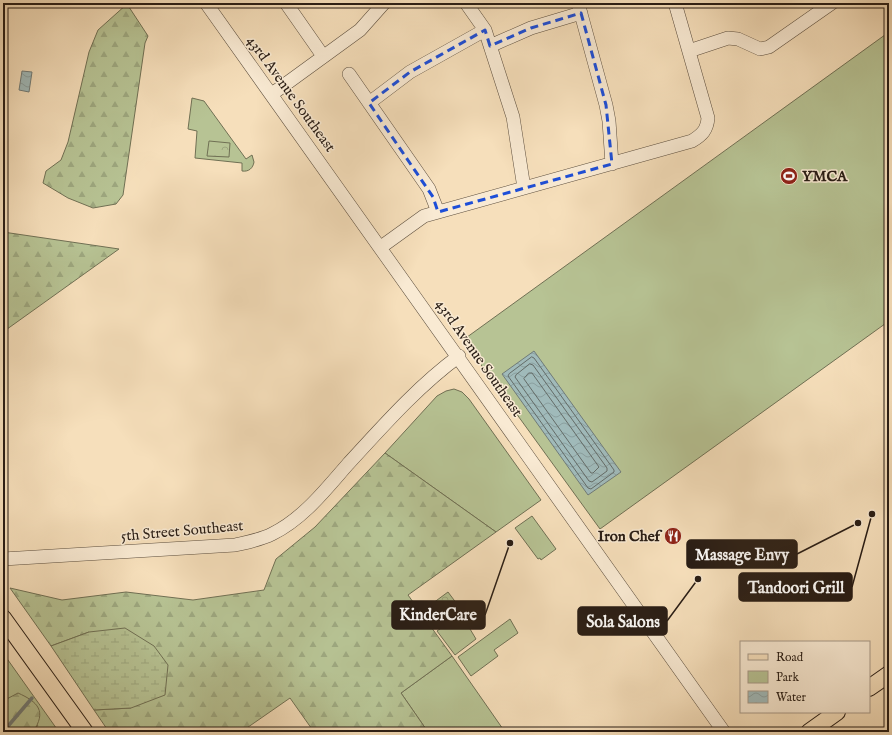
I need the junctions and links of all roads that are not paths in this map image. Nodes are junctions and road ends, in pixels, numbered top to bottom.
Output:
1 (206, 3) edge
2 (286, 3) edge
3 (384, 3) edge
4 (466, 3) edge
5 (675, 3) edge
6 (832, 3) edge
7 (580, 8) edge
8 (485, 30) junction
9 (490, 46) junction
10 (689, 50) junction
11 (323, 56) junction
12 (349, 74) dead end
13 (272, 94) junction
14 (369, 103) junction
15 (612, 164) junction
16 (524, 188) junction
17 (438, 212) junction
18 (380, 247) junction
19 (459, 356) junction
20 (3, 559) edge
21 (3, 618) edge
22 (889, 674) edge
23 (870, 687) edge
24 (836, 713) edge
25 (85, 732) edge
26 (724, 732) edge
27 (809, 732) edge

1 - 13 street, 43rd Avenue Southeast
2 - 11 street
3 - 11 street
4 - 8 street
5 - 10 street
6 - 10 street
7 - 9 street
7 - 15 street
8 - 9 street
8 - 14 street
9 - 16 street
10 - 15 street
11 - 13 street
12 - 14 street
13 - 18 street, 43rd Avenue Southeast
14 - 17 street
15 - 16 street
16 - 17 street
17 - 18 street
18 - 19 street, 43rd Avenue Southeast
19 - 20 street, 5th Street Southeast
19 - 26 street, 43rd Avenue Southeast
21 - 25 main road
22 - 23 main road
24 - 27 main road

